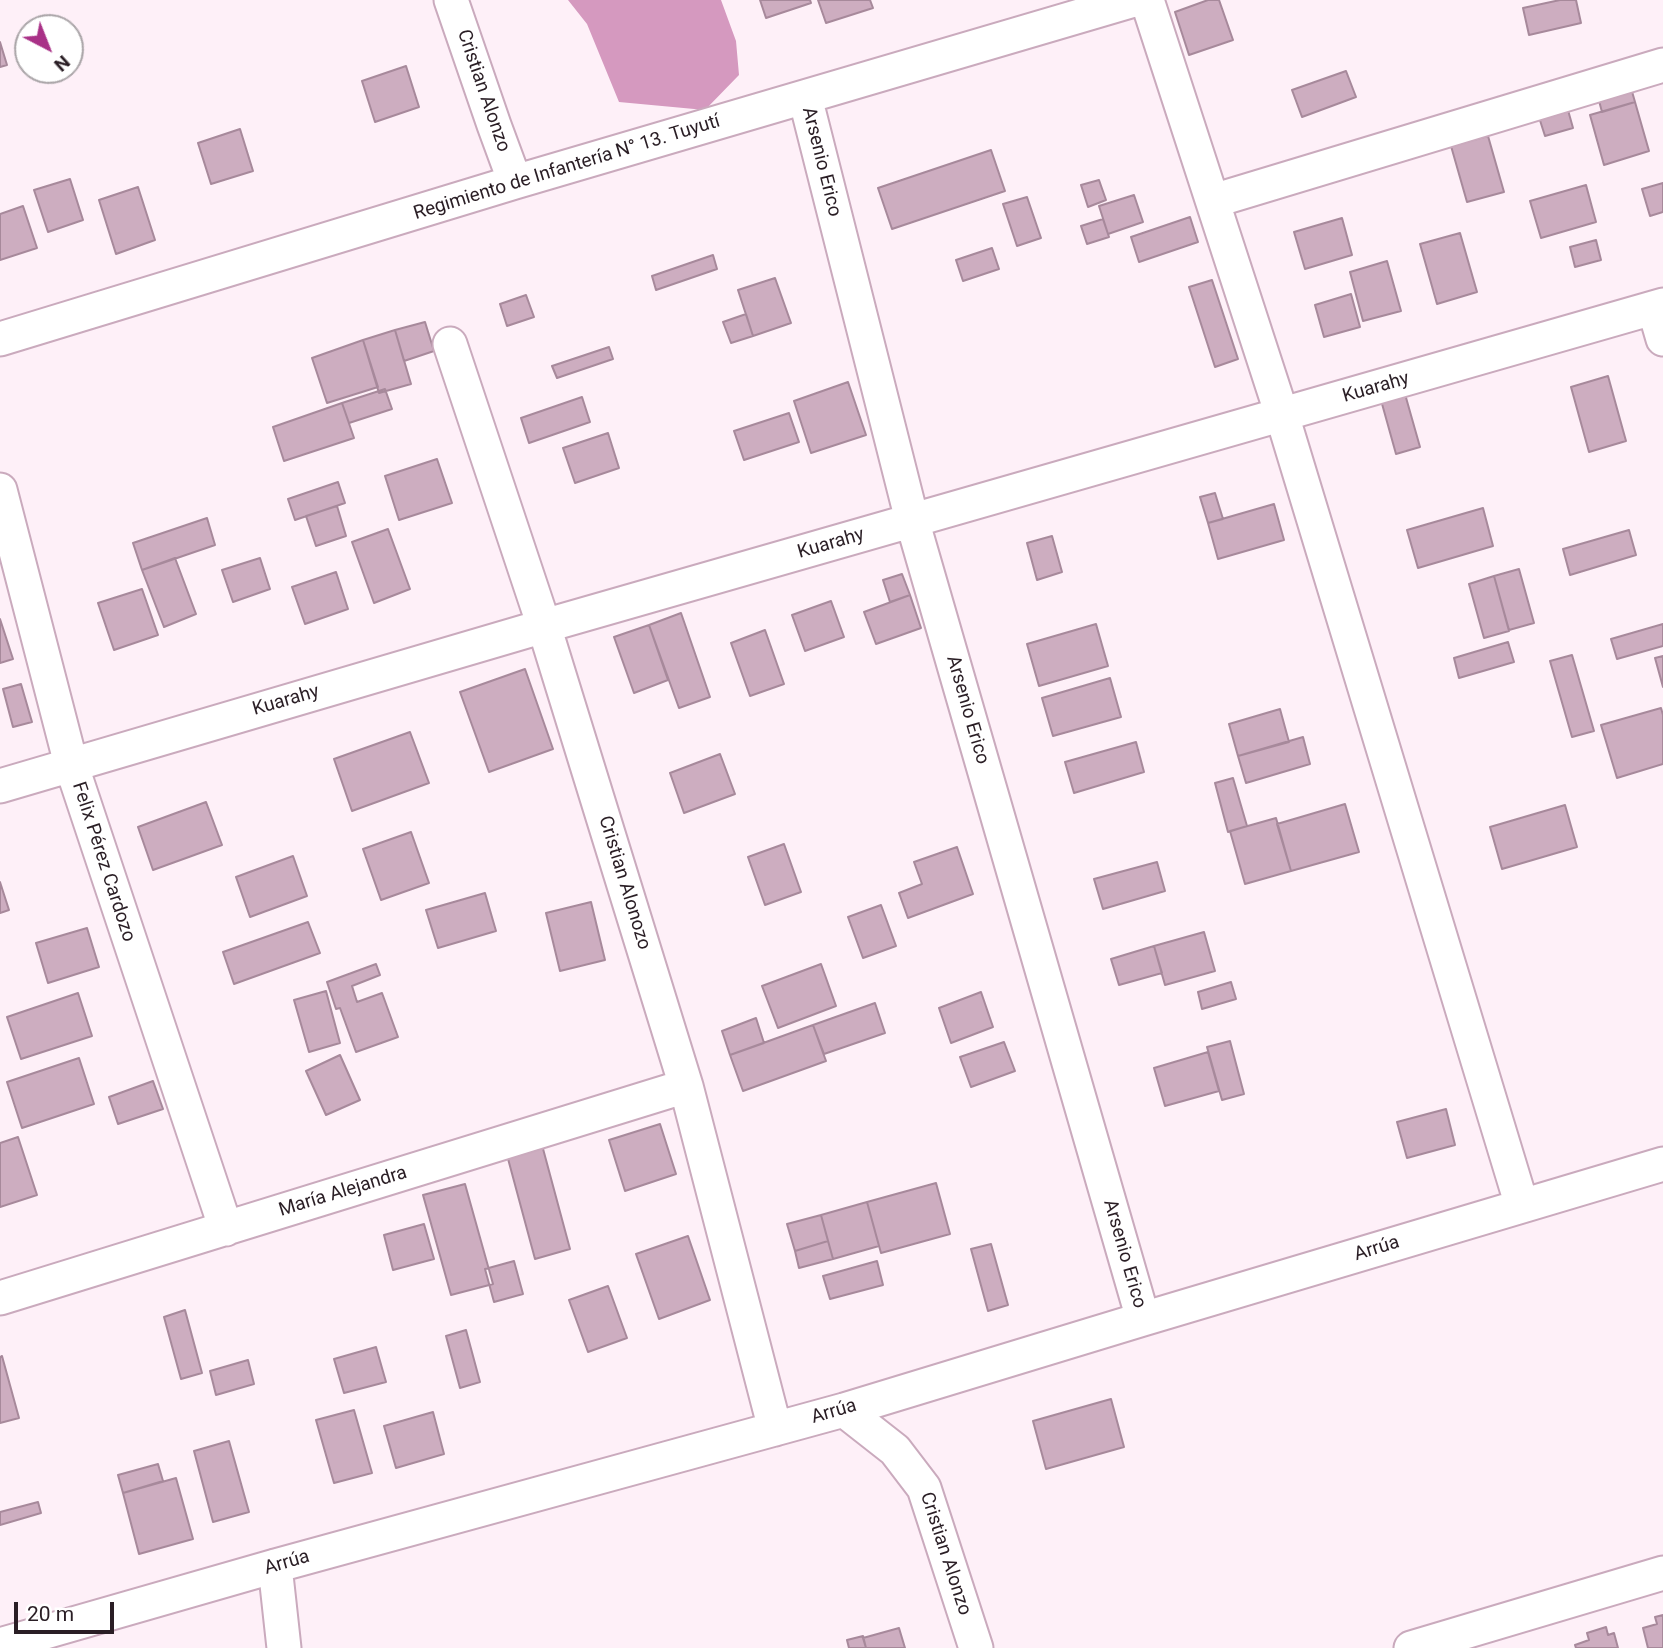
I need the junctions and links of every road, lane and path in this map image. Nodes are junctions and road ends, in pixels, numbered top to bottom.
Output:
1 (452, 0) edge
2 (1135, 0) edge
3 (1147, 0) edge
4 (1041, 13) edge
5 (1663, 65) edge
6 (805, 97) junction
7 (516, 182) junction
8 (1213, 201) junction
9 (1660, 317) edge
10 (0, 340) edge
11 (450, 344) dead end
12 (1282, 415) junction
13 (0, 490) edge
14 (912, 520) junction
15 (544, 626) junction
16 (71, 764) junction
17 (0, 786) edge
18 (686, 1086) junction
19 (1663, 1164) edge
20 (1522, 1206) junction
21 (226, 1229) junction
22 (0, 1298) edge
23 (1143, 1319) junction
24 (844, 1410) junction
25 (775, 1429) junction
26 (275, 1566) junction
27 (1663, 1573) edge
28 (0, 1645) edge
29 (284, 1648) edge
30 (976, 1648) edge
31 (1411, 1648) edge

1 - 7 street, Cristian Alonzo
2 - 4 street, Regimiento de Infantería N° 13. Tuyutí
3 - 8 street
4 - 6 street, Regimiento de Infantería N° 13. Tuyutí
5 - 8 street
6 - 7 street, Regimiento de Infantería N° 13. Tuyutí
6 - 14 street, Arsenio Erico
7 - 10 street, Regimiento de Infantería N° 13. Tuyutí
8 - 12 street
9 - 12 street, Kuarahy
11 - 15 street, Cristian Alonozo
12 - 14 street, Kuarahy
12 - 20 street
13 - 16 street, Felix Pérez Cardozo
14 - 15 street, Kuarahy
14 - 23 street, Arsenio Erico
15 - 16 street, Kuarahy
15 - 18 street, Cristian Alonozo
16 - 17 street, Kuarahy
16 - 21 street, Felix Pérez Cardozo
18 - 21 street, María Alejandra
18 - 25 street, Cristian Alonozo
19 - 20 street, Arrúa
20 - 23 street, Arrúa
21 - 22 street, María Alejandra
23 - 24 street, Arrúa
24 - 25 street, Arrúa
24 - 30 street, Cristian Alonzo
25 - 26 street, Arrúa
26 - 28 street, Arrúa
26 - 29 street
27 - 31 street

